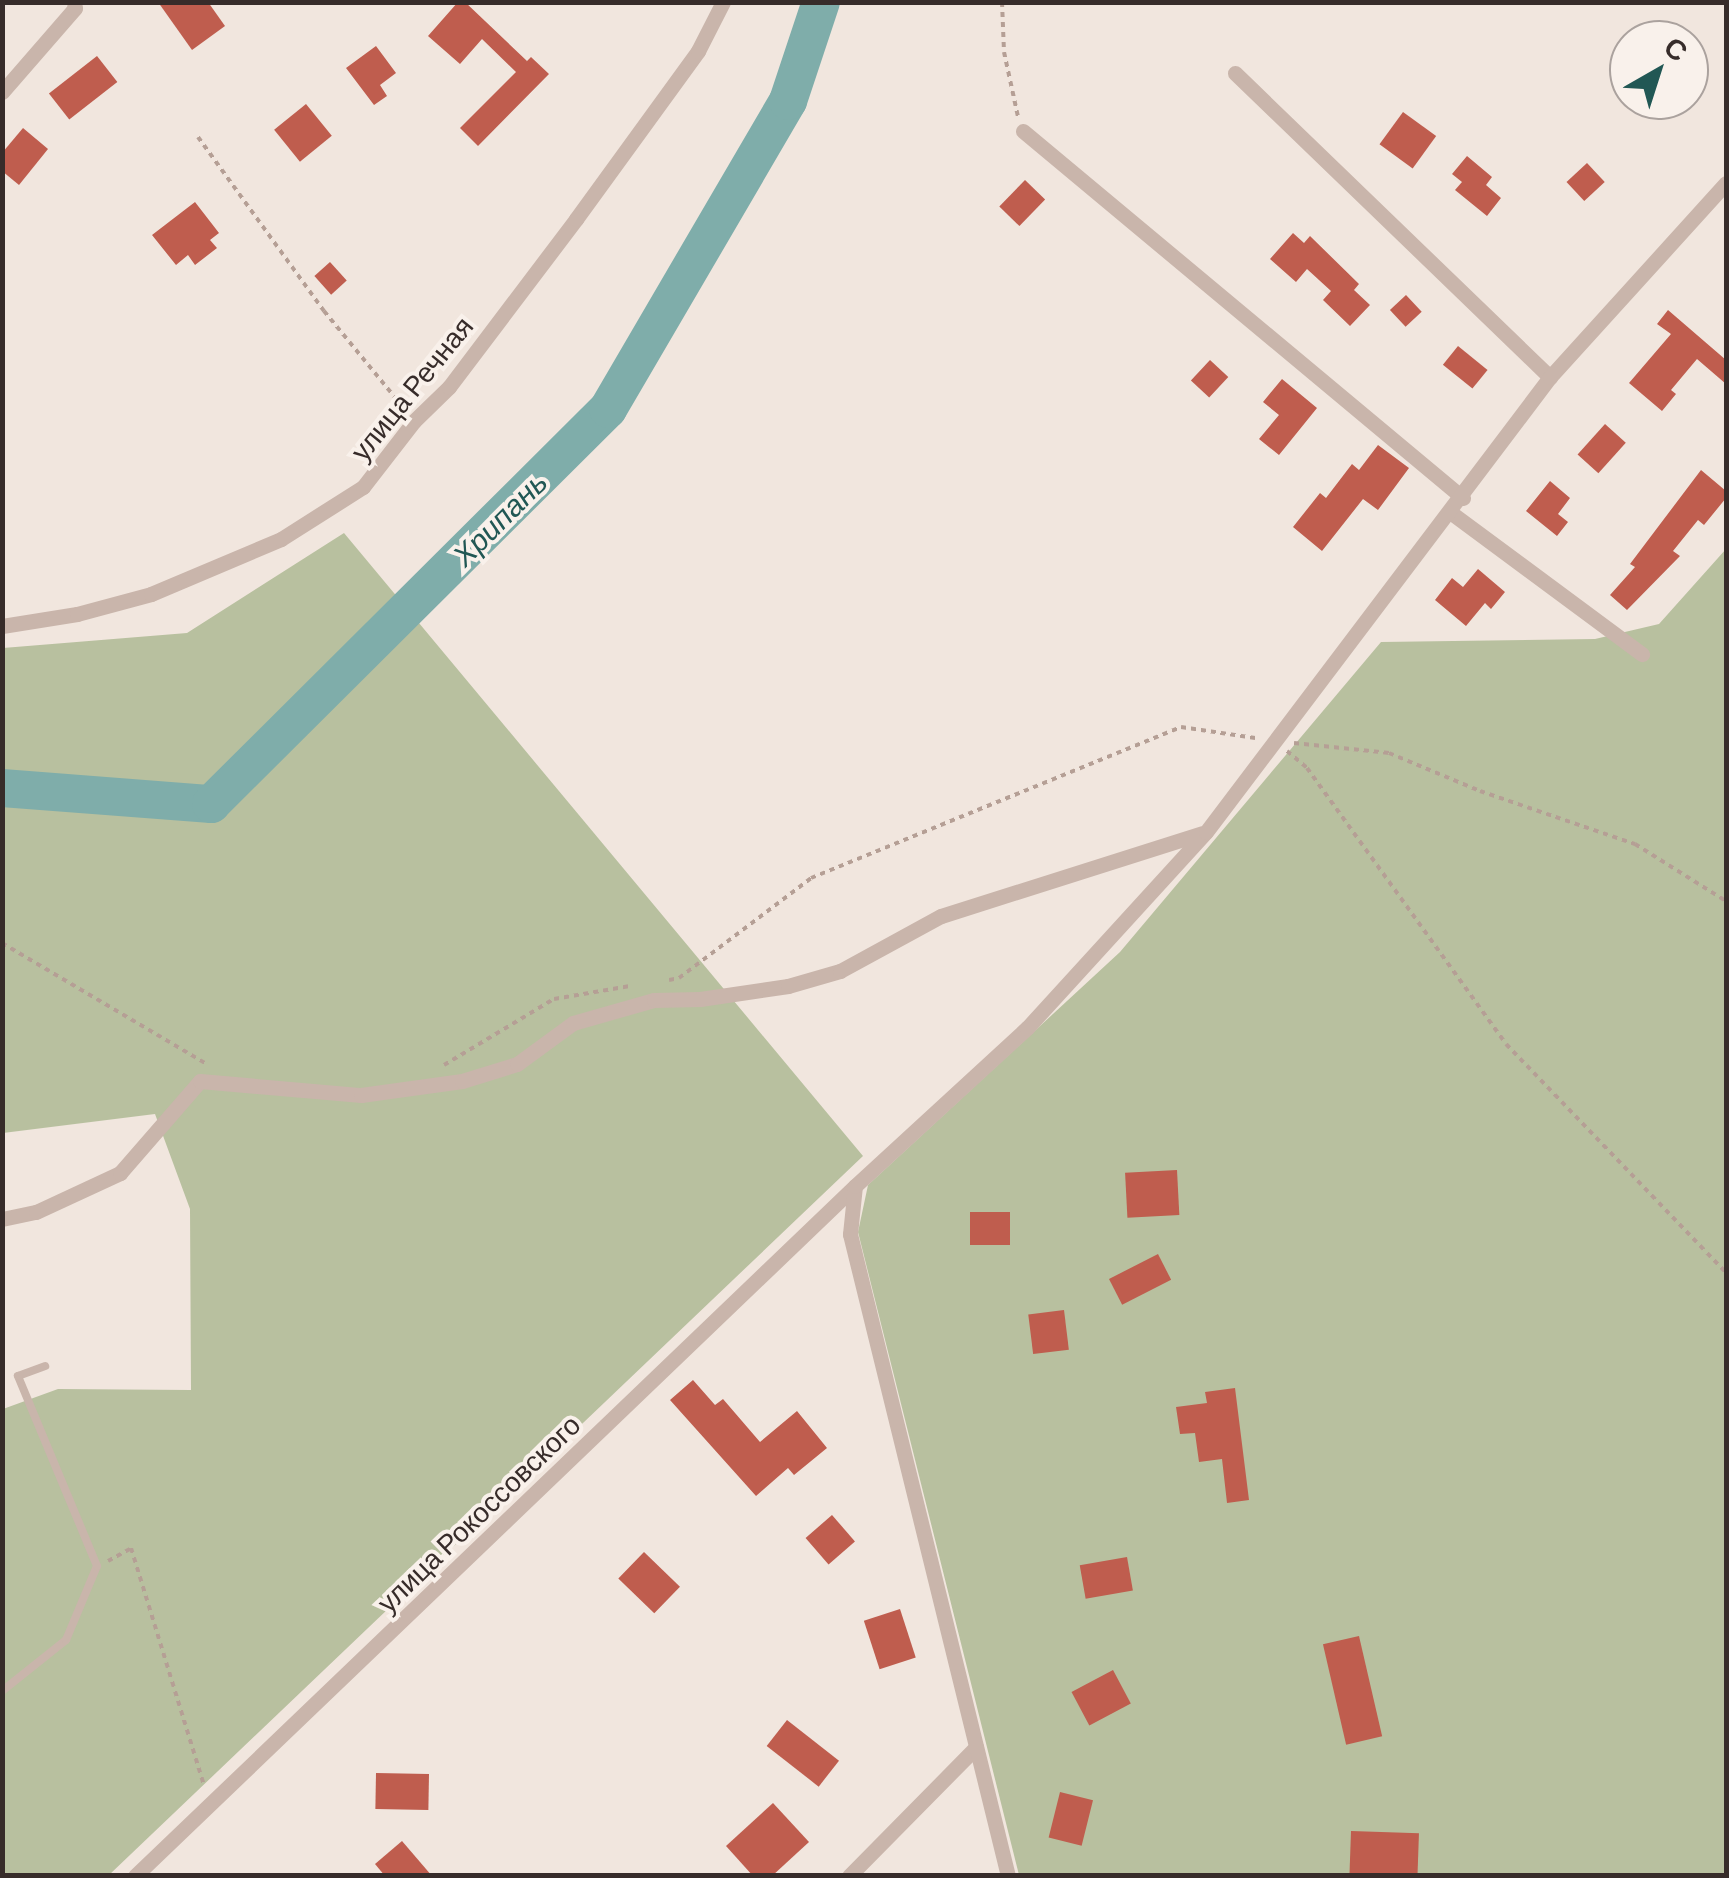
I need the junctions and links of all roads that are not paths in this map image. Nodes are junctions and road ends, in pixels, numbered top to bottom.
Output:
1 (724, 2) edge
2 (74, 5) edge
3 (1235, 73) dead end
4 (2, 92) edge
5 (1023, 131) road end
6 (1726, 183) edge
7 (1550, 376) junction
8 (1462, 498) junction
9 (1450, 512) junction
10 (2, 626) edge
11 (1642, 654) dead end
12 (1206, 832) junction
13 (855, 1186) junction
14 (2, 1219) edge
15 (45, 1366) dead end
16 (2, 1691) edge
17 (976, 1746) junction
18 (135, 1876) edge
19 (849, 1876) edge
20 (1008, 1876) edge

1 - 10 street, улица Речная
2 - 4 street
3 - 7 street
5 - 8 street
6 - 7 street, улица Рокоссовского
7 - 8 street, улица Рокоссовского
8 - 9 street, улица Рокоссовского
9 - 11 street
9 - 12 street, улица Рокоссовского
12 - 13 street, улица Рокоссовского
12 - 14 street
13 - 17 street
13 - 18 street, улица Рокоссовского
15 - 16 lane
17 - 19 street
17 - 20 street

